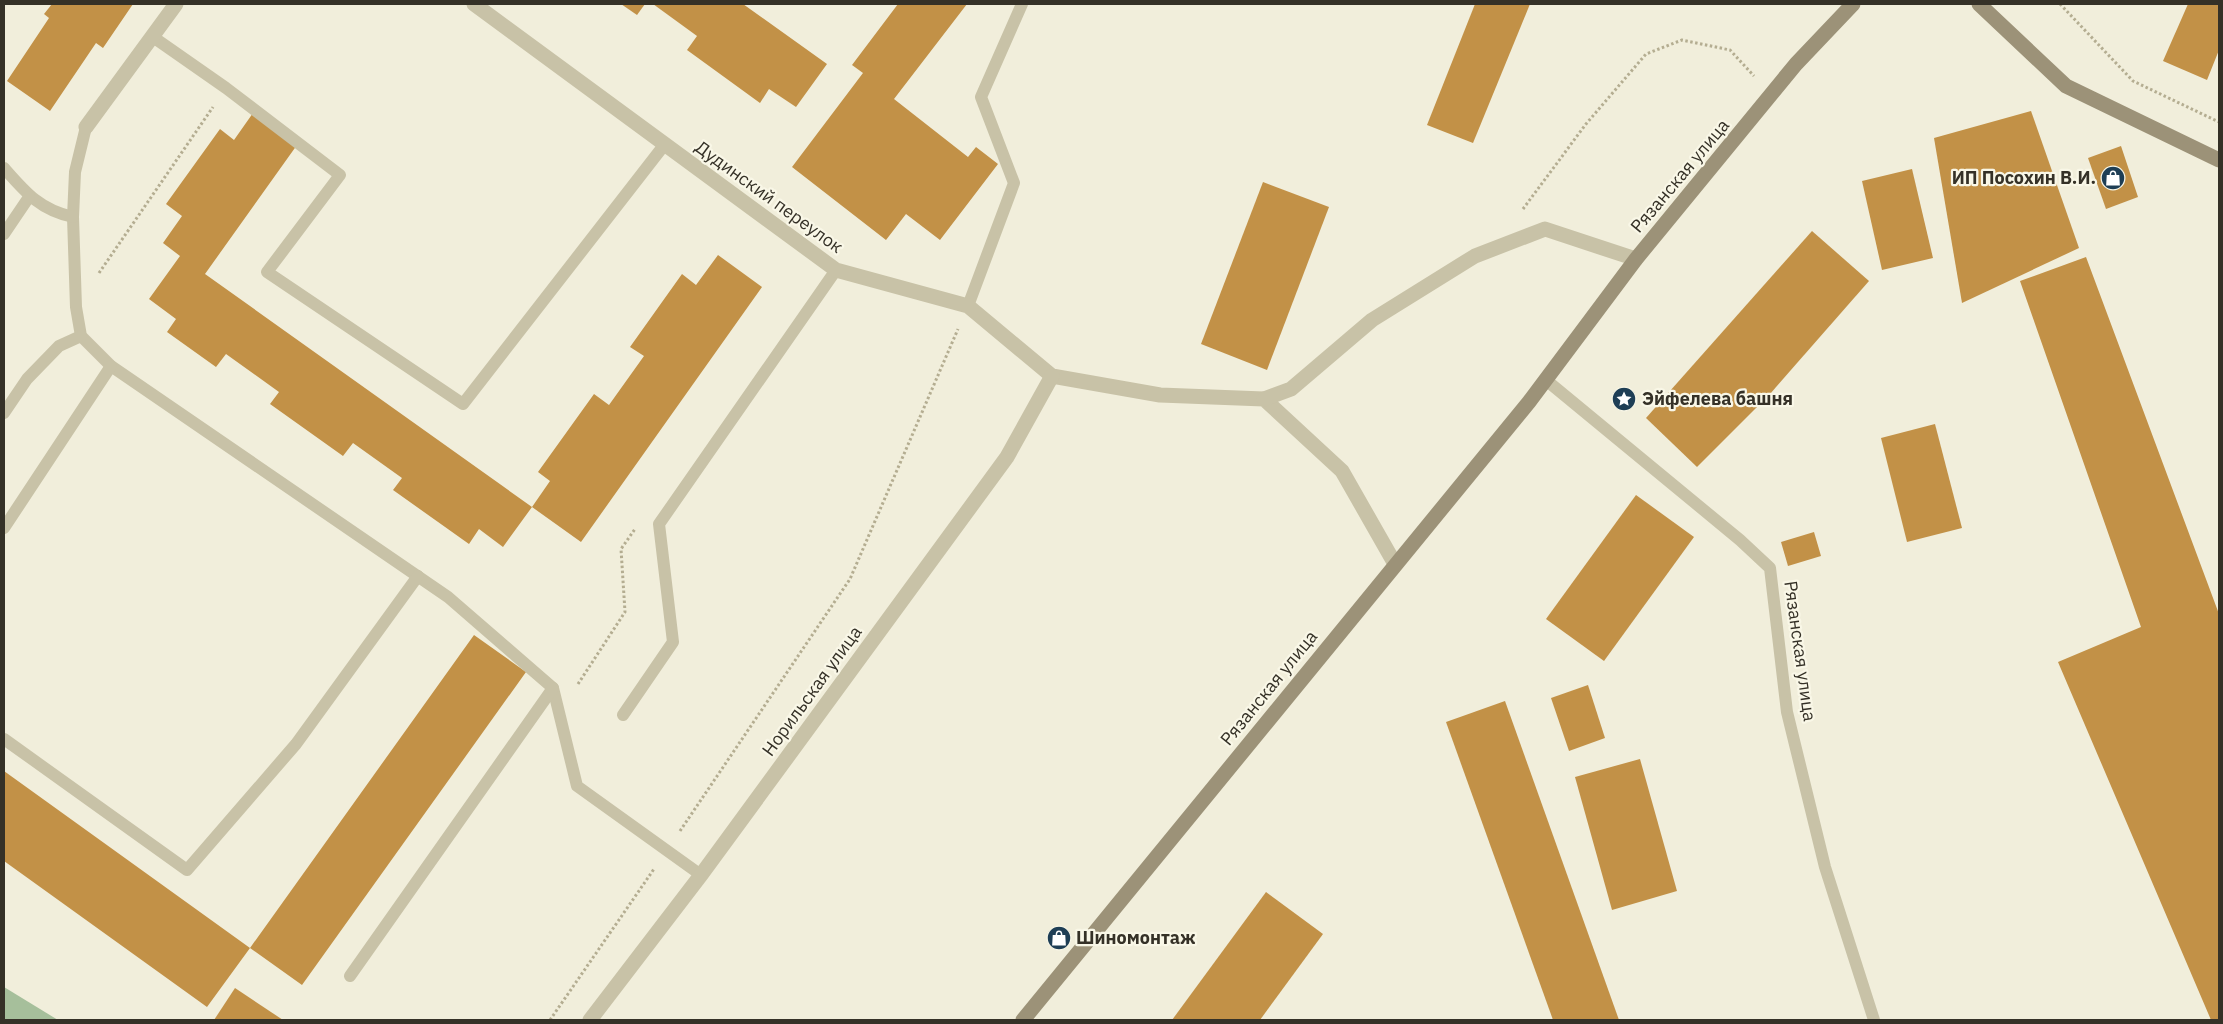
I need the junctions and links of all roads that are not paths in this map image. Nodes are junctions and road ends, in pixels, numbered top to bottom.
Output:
1 (176, 4) edge
2 (474, 4) edge
3 (1022, 4) edge
4 (1853, 4) edge
5 (1979, 4) edge
6 (153, 37) junction
7 (86, 127) joint
8 (665, 144) junction
9 (2219, 160) edge
10 (4, 168) edge
11 (29, 197) junction
12 (73, 217) junction
13 (4, 234) edge
14 (1636, 259) junction
15 (836, 270) junction
16 (968, 306) junction
17 (81, 336) junction
18 (111, 366) junction
19 (1052, 376) junction
20 (1546, 380) junction
21 (1264, 399) junction
22 (4, 413) edge
23 (4, 528) edge
24 (1395, 564) junction
25 (418, 576) junction
26 (554, 688) junction
27 (623, 715) dead end
28 (4, 739) edge
29 (701, 875) junction
30 (350, 976) dead end
31 (590, 1020) edge
32 (1023, 1020) edge
33 (1874, 1020) edge

1 - 6 street
2 - 8 street, Дудинский переулок
3 - 16 lane
4 - 14 street, Рязанская улица
5 - 9 street
6 - 7 street
6 - 8 lane
7 - 12 lane
8 - 15 street, Дудинский переулок
10 - 11 lane
11 - 12 lane
11 - 13 lane
12 - 17 lane
14 - 20 street, Рязанская улица
14 - 21 street
15 - 16 street, Дудинский переулок
15 - 27 lane
16 - 19 street, Дудинский переулок
17 - 18 lane
17 - 22 lane
18 - 23 lane
18 - 25 lane
19 - 21 street, Дудинский переулок
19 - 29 street, Норильская улица
20 - 24 street, Рязанская улица
20 - 33 lane, Рязанская улица
21 - 24 street
24 - 32 street, Рязанская улица
25 - 26 lane
25 - 28 lane
26 - 29 lane
26 - 30 lane
29 - 31 street, Норильская улица

